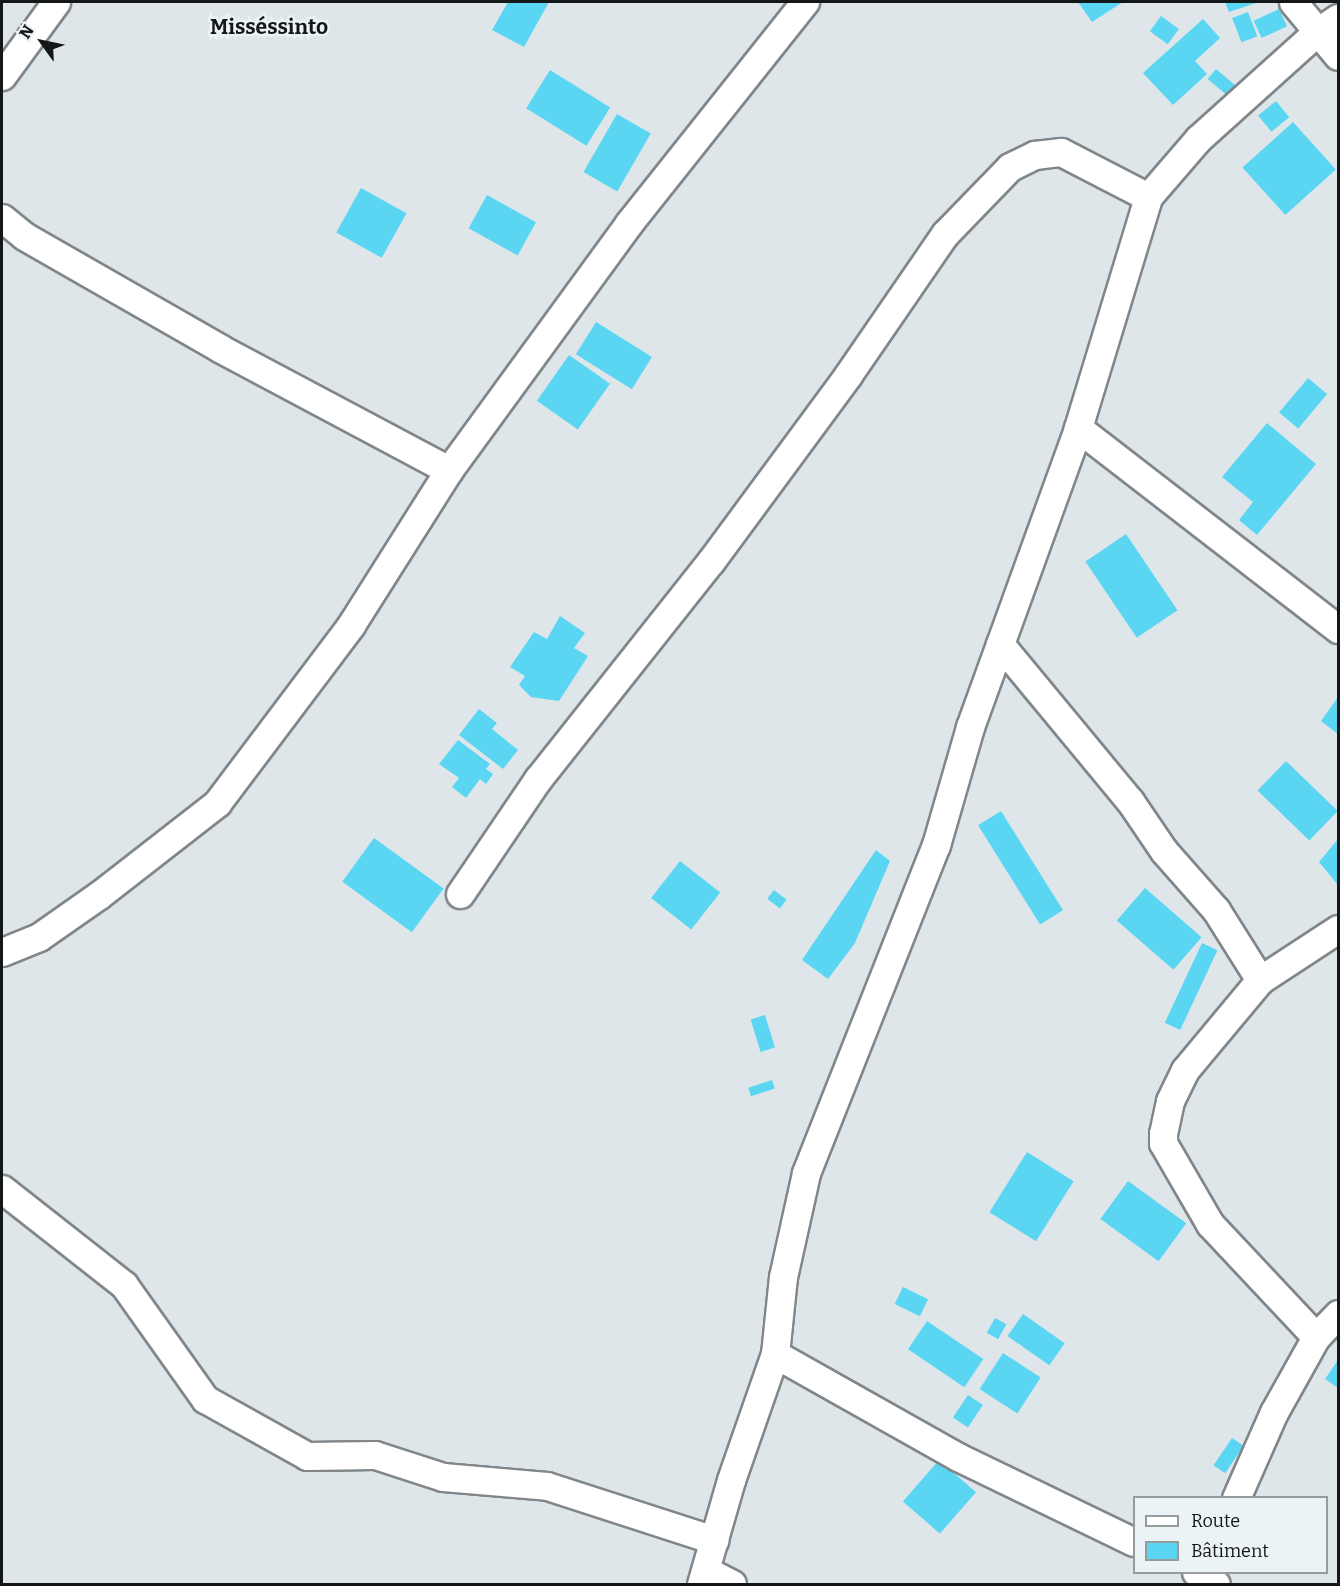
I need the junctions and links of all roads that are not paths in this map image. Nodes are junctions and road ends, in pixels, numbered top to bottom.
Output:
1 (56, 2) edge
2 (805, 2) edge
3 (1293, 2) edge
4 (1328, 25) edge
5 (1338, 56) edge
6 (2, 76) edge
7 (1148, 197) junction
8 (2, 218) edge
9 (1078, 428) junction
10 (449, 470) junction
11 (1338, 629) edge
12 (1000, 644) junction
13 (460, 894) dead end
14 (1338, 929) edge
15 (2, 952) edge
16 (1260, 980) junction
17 (2, 1189) edge
18 (1338, 1314) edge
19 (1316, 1337) junction
20 (775, 1354) junction
21 (1236, 1496) edge
22 (714, 1540) junction
23 (1133, 1542) edge
24 (1198, 1574) edge
25 (704, 1578) edge
26 (732, 1584) edge
27 (1216, 1584) edge

1 - 6 street
2 - 10 street
3 - 4 street
4 - 5 street
4 - 7 street
7 - 9 street
7 - 13 street
8 - 10 street
9 - 11 street
9 - 12 street
10 - 15 street
12 - 16 street
12 - 20 street
14 - 16 street
16 - 19 street
17 - 22 street
18 - 19 street
19 - 21 street
20 - 22 street
20 - 23 street
22 - 25 street
24 - 27 street
25 - 26 street

